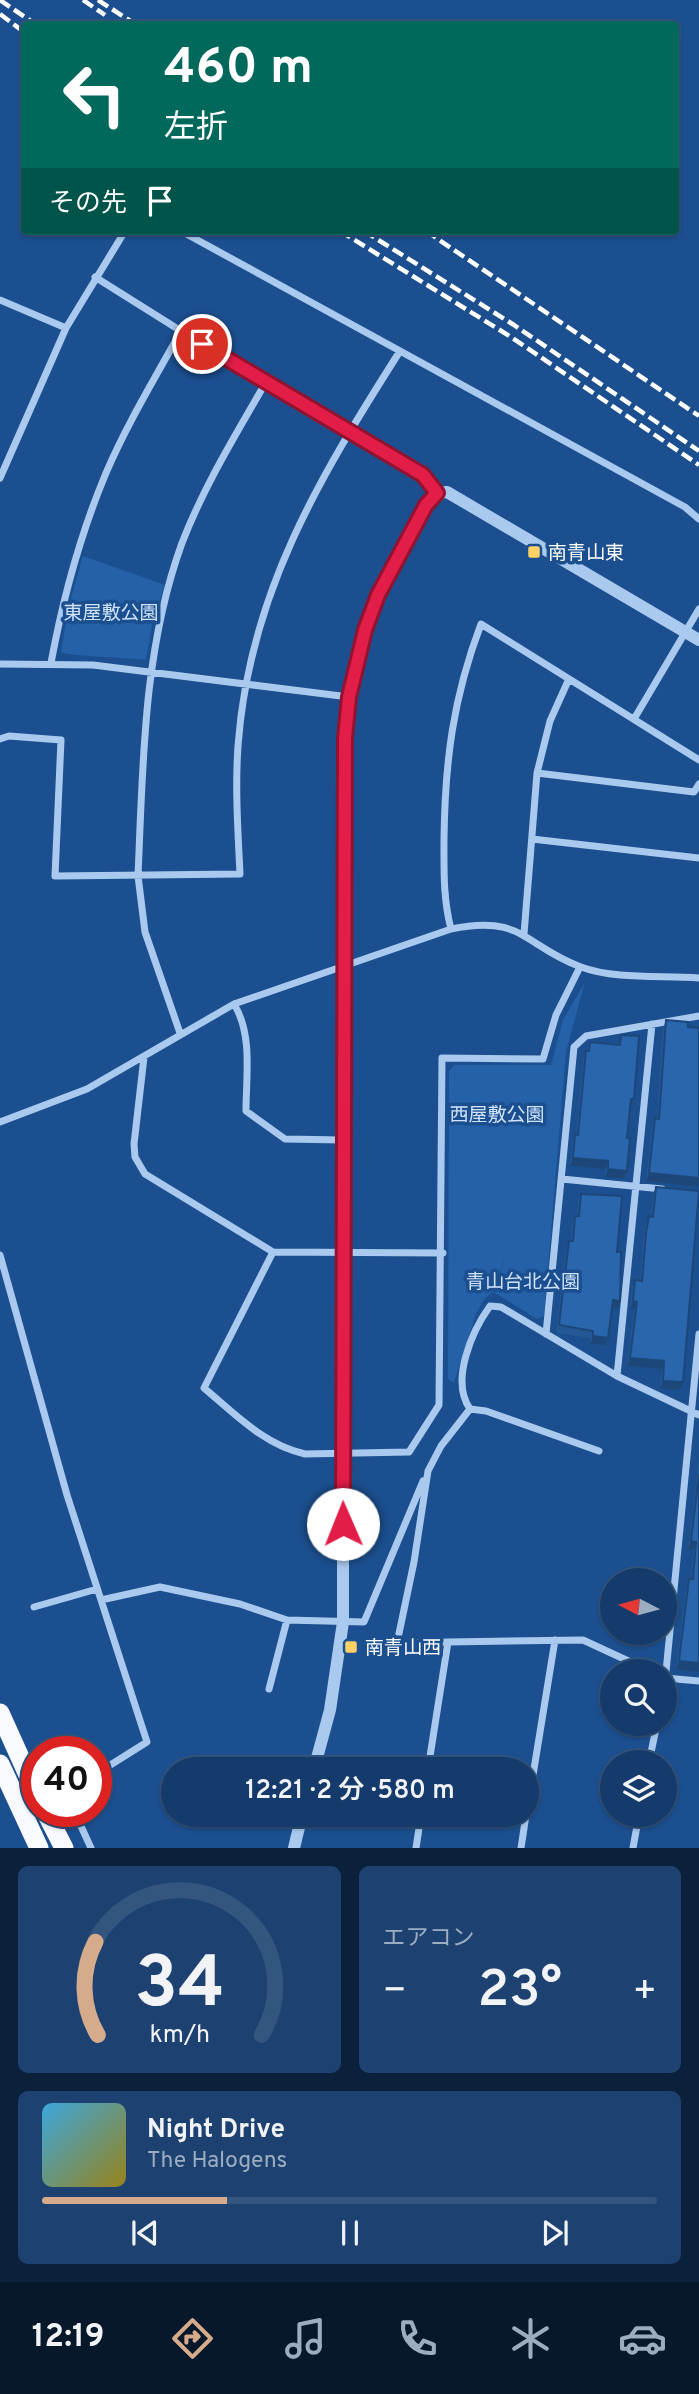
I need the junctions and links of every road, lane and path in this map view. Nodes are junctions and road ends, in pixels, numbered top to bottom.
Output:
1 (122, 235) edge
2 (188, 235) edge
3 (95, 277) junction
4 (0, 300) edge
5 (66, 328) junction
6 (181, 331) junction
7 (400, 351) junction
8 (266, 382) junction
9 (350, 430) junction
10 (0, 478) edge
11 (437, 493) junction
12 (699, 519) edge
13 (699, 609) edge
14 (686, 632) junction
15 (699, 640) edge
16 (51, 663) junction
17 (0, 664) edge
18 (151, 671) junction
19 (568, 681) junction
20 (247, 684) junction
21 (349, 697) junction
22 (634, 719) junction
23 (0, 739) edge
24 (699, 760) edge
25 (537, 773) junction
26 (699, 784) edge
27 (531, 839) junction
28 (699, 858) edge
29 (138, 876) junction
30 (451, 929) junction
31 (524, 934) junction
32 (342, 966) junction
33 (580, 967) junction
34 (699, 978) edge
35 (234, 1004) junction
36 (699, 1016) edge
37 (652, 1024) junction
38 (180, 1033) junction
39 (144, 1057) junction
40 (0, 1122) edge
41 (342, 1140) junction
42 (562, 1179) junction
43 (637, 1187) junction
44 (674, 1191) edge
45 (273, 1252) junction
46 (343, 1252) junction
47 (443, 1253) junction
48 (0, 1255) edge
49 (546, 1334) junction
50 (699, 1334) edge
51 (617, 1376) junction
52 (470, 1409) junction
53 (695, 1413) edge
54 (599, 1451) dead end
55 (342, 1453) junction
56 (428, 1471) junction
57 (97, 1589) junction
58 (101, 1600) junction
59 (34, 1607) dead end
60 (287, 1620) junction
61 (343, 1622) junction
62 (555, 1640) junction
63 (448, 1642) junction
64 (624, 1659) edge
65 (667, 1659) edge
66 (677, 1680) edge
67 (699, 1681) edge
68 (269, 1689) dead end
69 (0, 1713) edge
70 (317, 1757) edge
71 (430, 1757) edge
72 (535, 1757) edge
73 (21, 1760) edge
74 (0, 1764) edge
75 (112, 1764) edge
76 (53, 1827) edge
77 (81, 1827) edge
78 (299, 1827) edge
79 (419, 1827) edge
80 (524, 1827) edge
81 (637, 1827) edge
82 (39, 1848) edge
83 (64, 1848) edge
84 (91, 1848) edge
85 (294, 1848) edge
86 (416, 1848) edge
87 (521, 1848) edge
88 (633, 1848) edge

1 - 3 street
2 - 7 street
3 - 5 street
3 - 6 street
4 - 5 street
5 - 10 street
6 - 8 street
6 - 16 street
7 - 9 street
7 - 12 street
8 - 9 street
8 - 18 street
9 - 11 street
9 - 20 street
11 - 14 street
11 - 21 street
13 - 14 street
14 - 15 street
14 - 22 street
16 - 17 street
16 - 18 street
18 - 20 street
18 - 29 street
19 - 22 street
19 - 25 street
19 - 30 street
20 - 21 street
20 - 29 street
21 - 32 street
22 - 24 street
23 - 29 street
25 - 26 street
25 - 27 street
27 - 28 street
27 - 31 street
29 - 38 street
30 - 31 street
30 - 32 street
31 - 33 street
32 - 35 street
32 - 41 street
33 - 34 street
33 - 47 street
35 - 38 street
35 - 41 street
36 - 37 street
37 - 42 street
37 - 43 street
38 - 39 street
39 - 40 street
39 - 45 street
41 - 46 street
42 - 43 street
42 - 49 street
43 - 44 street
43 - 51 street
45 - 46 street
45 - 55 street
46 - 47 street
46 - 55 street
47 - 55 street
48 - 57 street
49 - 51 street
49 - 52 street
50 - 53 street
51 - 53 street
52 - 54 street
52 - 56 street
53 - 65 street
55 - 61 street
56 - 61 street
56 - 63 street
57 - 58 street
57 - 59 street
58 - 60 street
58 - 75 street
60 - 61 street
60 - 68 street
61 - 70 street
62 - 63 street
62 - 64 street
62 - 72 street
63 - 71 street
66 - 67 street
69 - 73 highway
74 - 82 highway
76 - 83 highway
77 - 84 street
78 - 85 street
79 - 86 street
80 - 87 street
81 - 88 street

